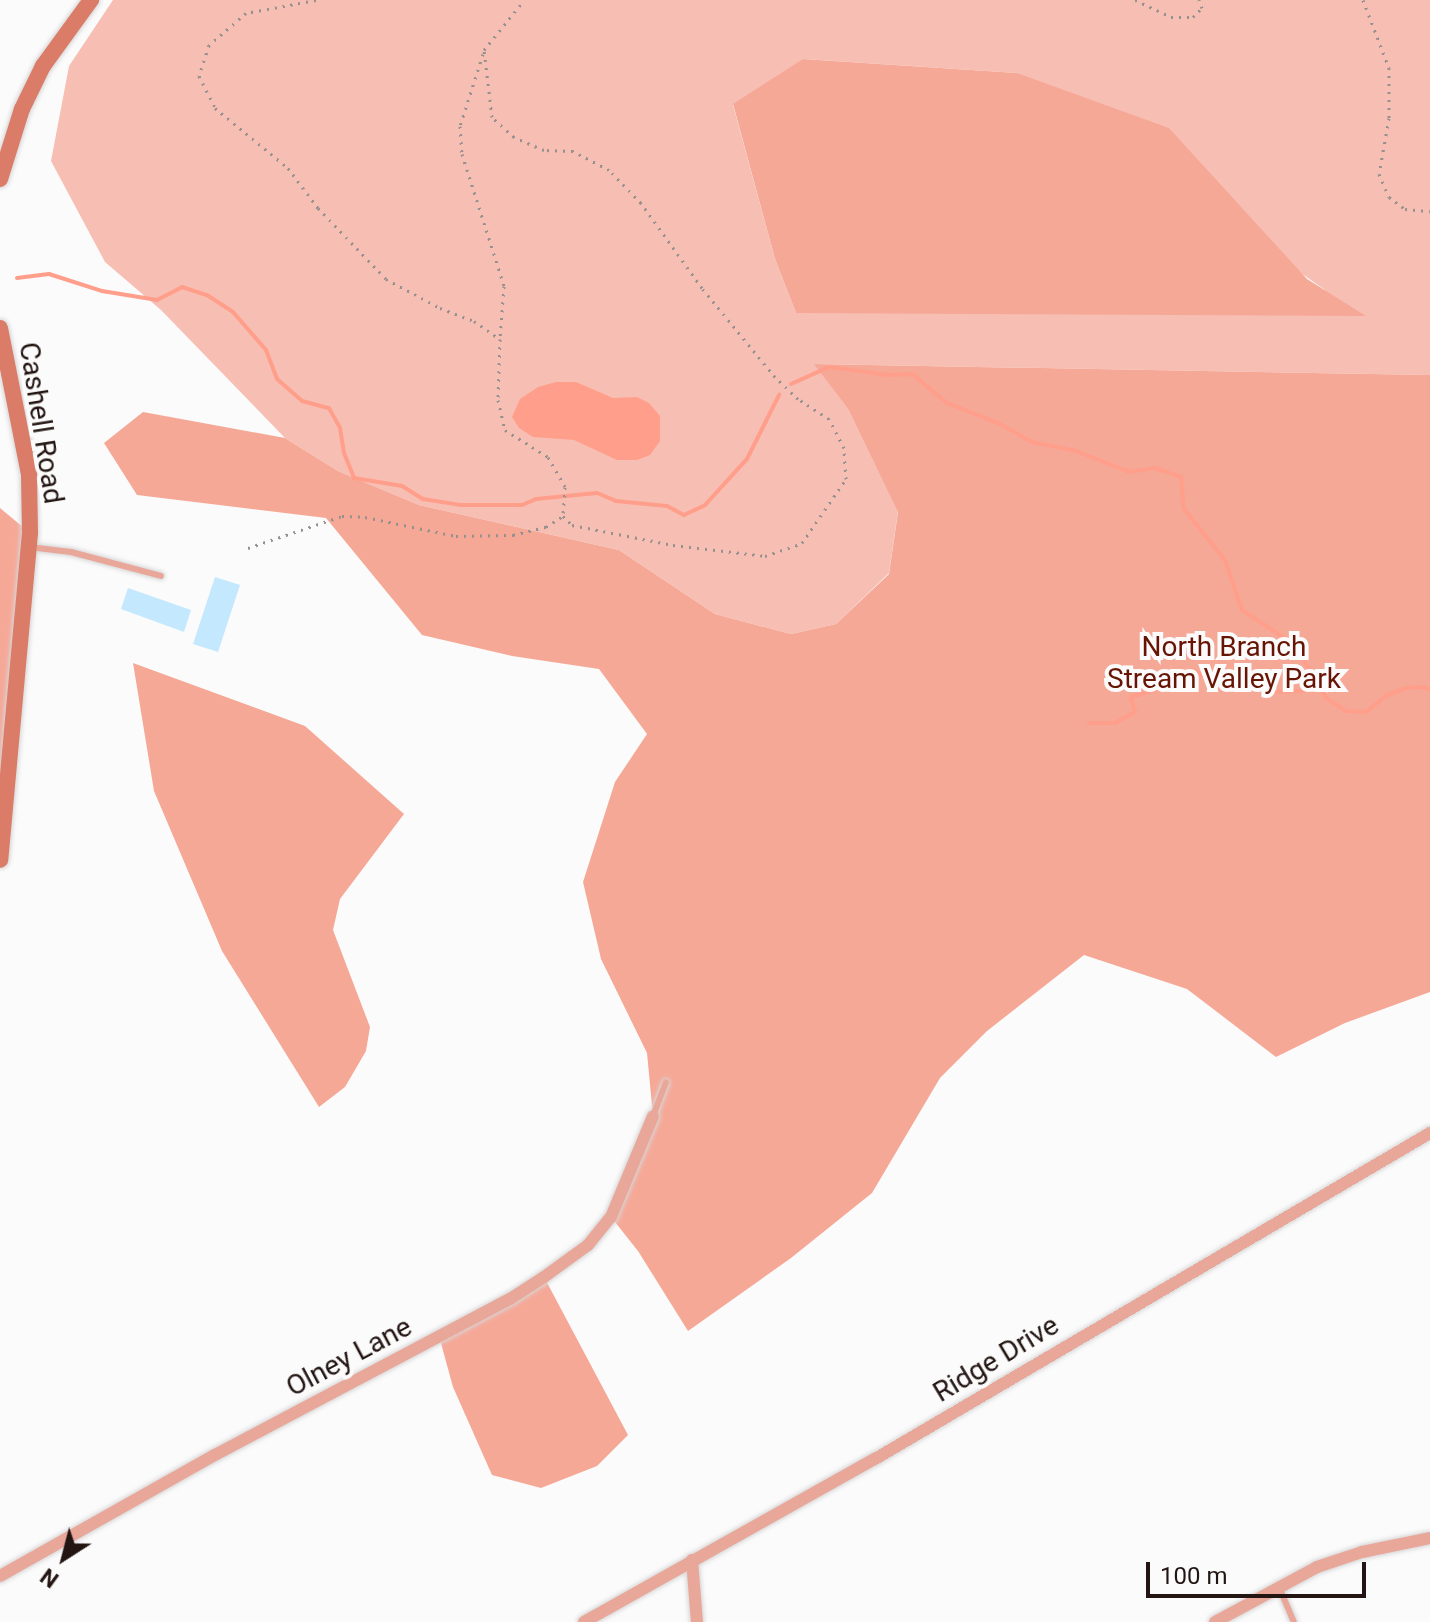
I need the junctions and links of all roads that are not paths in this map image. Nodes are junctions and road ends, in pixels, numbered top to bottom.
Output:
1 (91, 0) edge
2 (0, 179) edge
3 (0, 328) edge
4 (29, 547) junction
5 (161, 576) dead end
6 (0, 860) edge
7 (666, 1082) dead end
8 (653, 1116) joint
9 (1430, 1133) edge
10 (1430, 1538) edge
11 (692, 1560) junction
12 (0, 1576) edge
13 (1279, 1587) junction
14 (584, 1622) edge
15 (697, 1622) edge
16 (1215, 1622) edge
17 (1294, 1622) edge

1 - 2 street
3 - 4 street, Cashell Road
4 - 5 lane
4 - 6 street, Cashell Road
7 - 8 lane
8 - 12 street, Olney Lane
9 - 11 street, Ridge Drive
10 - 13 street
11 - 14 street, Ridge Drive
11 - 15 street
13 - 16 street
13 - 17 lane

